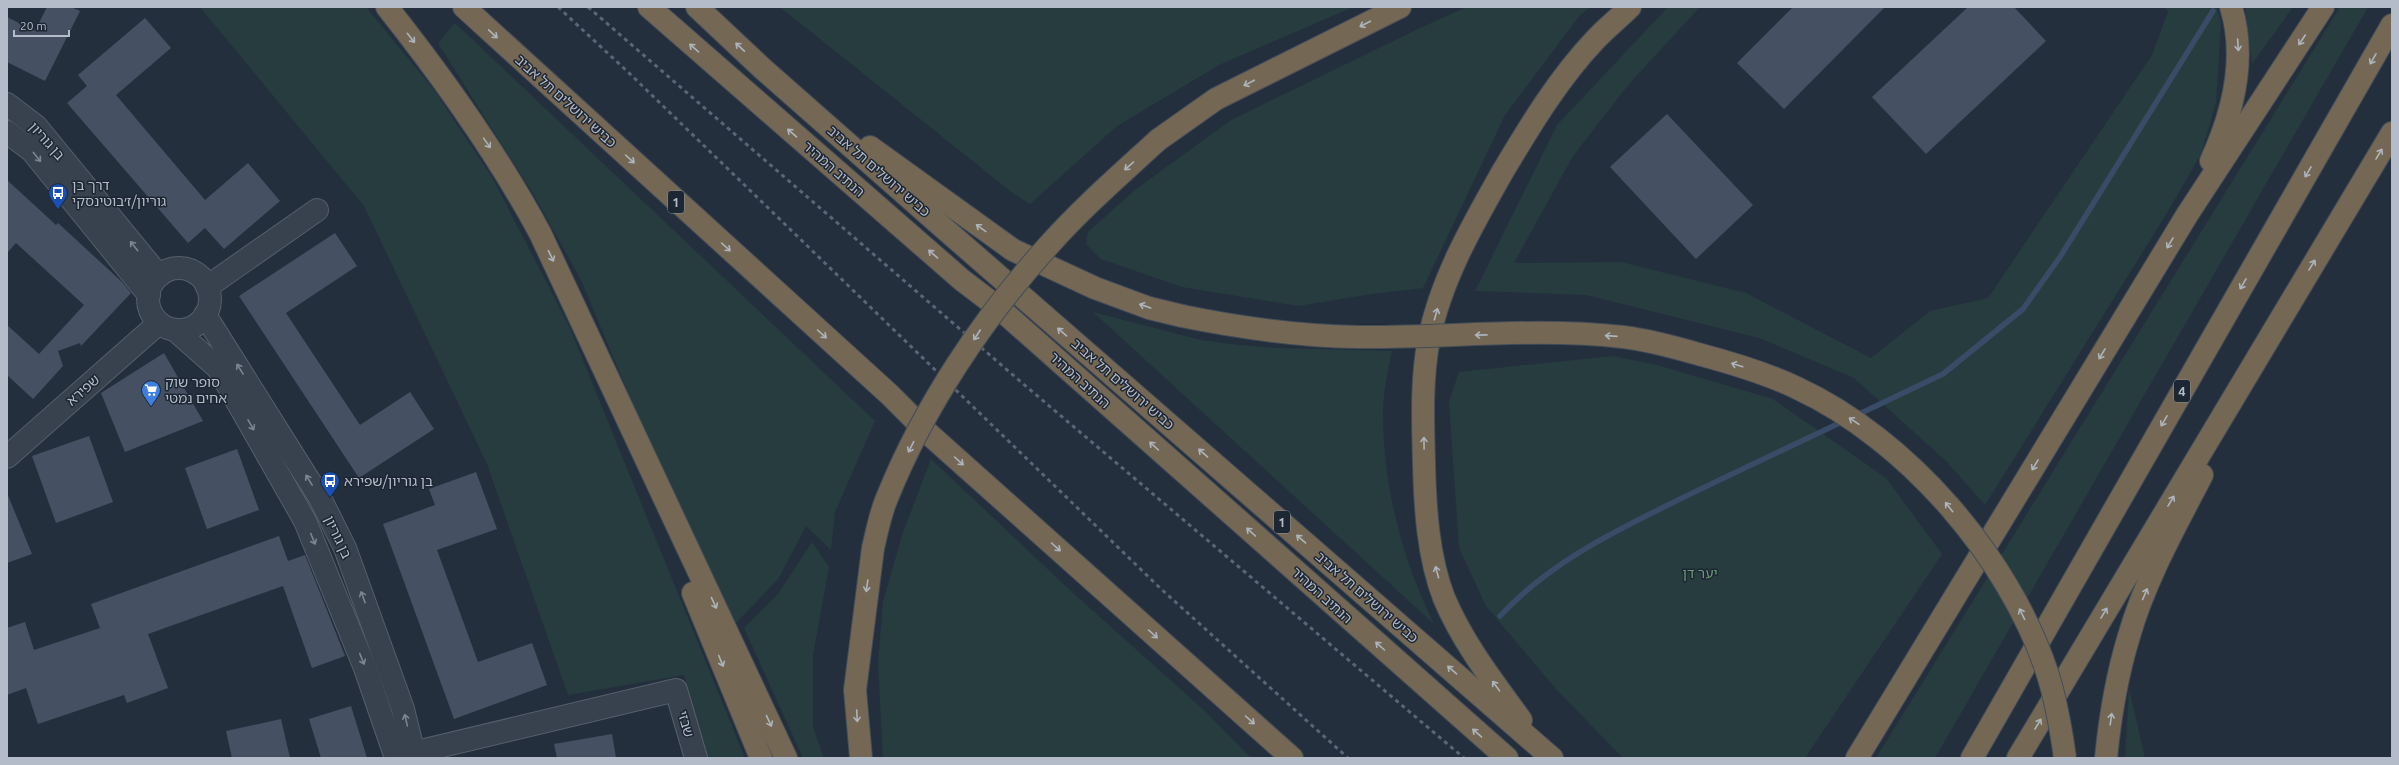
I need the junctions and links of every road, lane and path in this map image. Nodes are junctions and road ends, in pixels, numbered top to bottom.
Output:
1 (387, 7) edge
2 (464, 7) edge
3 (649, 7) edge
4 (697, 7) edge
5 (1400, 7) edge
6 (1630, 7) edge
7 (2231, 7) edge
8 (2323, 7) edge
9 (2392, 25) edge
10 (763, 69) junction
11 (7, 104) edge
12 (7, 132) edge
13 (2392, 133) edge
14 (317, 210) dead end
15 (2187, 215) junction
16 (159, 276) junction
17 (207, 287) junction
18 (149, 295) junction
19 (2292, 298) junction
20 (206, 315) junction
21 (167, 326) junction
22 (584, 327) junction
23 (7, 457) edge
24 (1548, 755) edge
25 (405, 757) edge
26 (696, 758) edge
27 (761, 758) edge
28 (786, 758) edge
29 (861, 758) edge
30 (1292, 758) edge
31 (1506, 758) edge
32 (1857, 758) edge
33 (1972, 758) edge
34 (2018, 758) edge
35 (2065, 758) edge
36 (2106, 758) edge

1 -> 22 highway
2 -> 30 highway, כביש ירושלים תל אביב / 1
31 -> 3 highway, הנתיב המהיר / 1
10 -> 4 highway, כביש ירושלים תל אביב / 1
5 -> 29 highway, bridge
24 -> 6 highway
7 -> 15 highway
8 -> 15 highway
9 -> 33 highway, 4
24 -> 10 highway, כביש ירושלים תל אביב / 1
35 -> 10 highway, bridge
16 -> 11 street, בן גוריון
12 -> 18 street, בן גוריון
19 -> 13 highway
14 - 17 street
15 -> 32 highway
16 - 17 street
16 - 18 street
17 - 20 street
18 - 21 street
34 -> 19 highway
36 -> 19 highway
20 - 21 street
25 -> 20 street, בן גוריון
21 - 23 street, שפירא
21 -> 25 street, בן גוריון
22 -> 27 highway
22 -> 28 highway
25 - 26 street, שבזי

